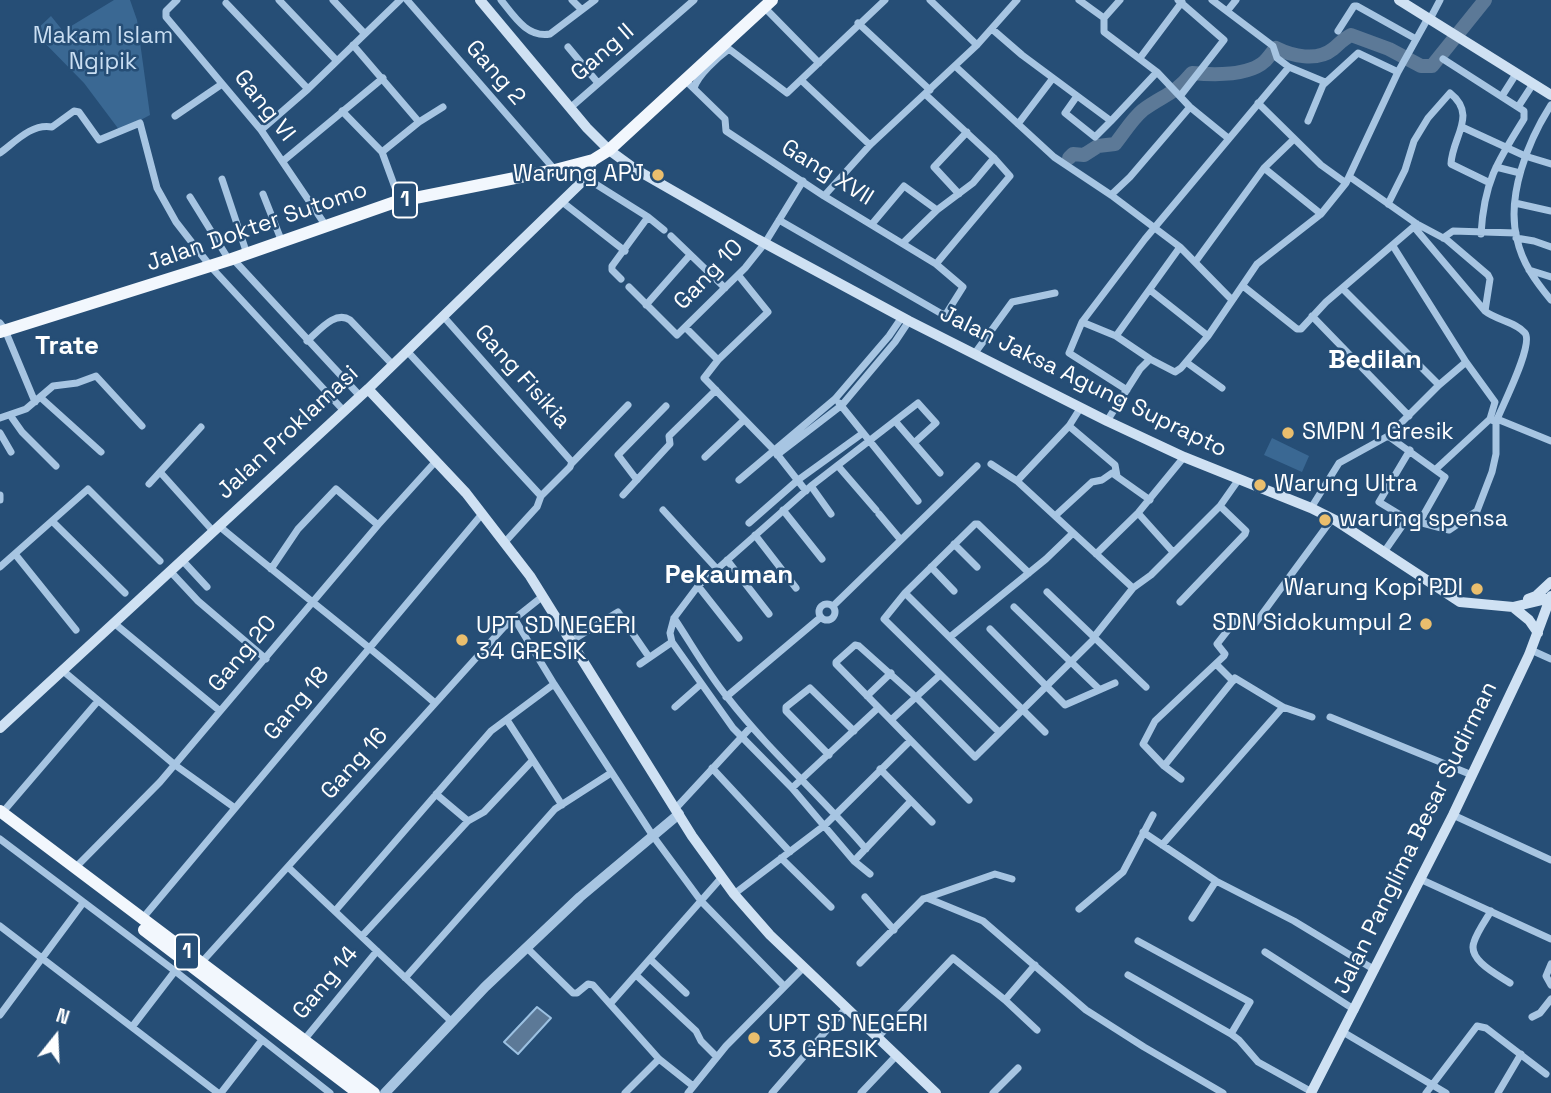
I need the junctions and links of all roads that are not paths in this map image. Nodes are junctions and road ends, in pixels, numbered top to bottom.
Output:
1 (177, 0) edge
2 (279, 0) edge
3 (333, 0) edge
4 (400, 0) edge
5 (407, 0) edge
6 (480, 0) edge
7 (502, 0) edge
8 (572, 0) edge
9 (595, 0) edge
10 (694, 0) edge
11 (885, 0) edge
12 (930, 0) edge
13 (1017, 0) edge
14 (1079, 0) edge
15 (1120, 0) edge
16 (1212, 0) edge
17 (1236, 0) edge
18 (1399, 0) edge
19 (1440, 0) edge
20 (1180, 1) edge
21 (226, 3) dead end
22 (768, 4) edge
23 (580, 9) junction
24 (1228, 10) junction
25 (1104, 18) junction
26 (1429, 18) junction
27 (858, 23) junction
28 (992, 29) junction
29 (1338, 32) dead end
30 (364, 33) junction
31 (1416, 39) junction
32 (353, 45) junction
33 (977, 45) junction
34 (568, 47) dead end
35 (1140, 58) junction
36 (1443, 60) dead end
37 (337, 61) junction
38 (819, 63) junction
39 (955, 66) junction
40 (1289, 67) junction
41 (1157, 72) junction
42 (1398, 72) junction
43 (1516, 74) junction
44 (383, 78) junction
45 (1053, 78) junction
46 (802, 80) junction
47 (1325, 82) junction
48 (598, 83) junction
49 (689, 84) junction
50 (1533, 84) junction
51 (222, 85) junction
52 (308, 89) junction
53 (928, 92) junction
54 (1181, 94) junction
55 (1551, 95) edge
56 (1077, 96) junction
57 (1502, 96) junction
58 (1258, 103) junction
59 (1551, 106) edge
60 (443, 107) dead end
61 (1190, 107) junction
62 (1518, 107) junction
63 (570, 108) junction
64 (342, 111) junction
65 (175, 116) dead end
66 (1524, 119) junction
67 (1111, 121) junction
68 (1308, 121) dead end
69 (419, 122) junction
70 (1018, 124) junction
71 (1462, 127) junction
72 (1537, 129) junction
73 (261, 130) junction
74 (967, 132) junction
75 (1227, 138) junction
76 (1294, 139) junction
77 (870, 145) junction
78 (1506, 147) junction
79 (609, 150) junction
80 (382, 152) junction
81 (0, 153) edge
82 (1525, 156) junction
83 (994, 158) junction
84 (593, 160) junction
85 (283, 161) junction
86 (1551, 164) edge
87 (1264, 167) junction
88 (1496, 167) junction
89 (555, 170) junction
90 (1520, 173) junction
91 (586, 178) junction
92 (222, 179) dead end
93 (1348, 180) junction
94 (803, 181) junction
95 (1489, 181) junction
96 (263, 194) dead end
97 (958, 194) junction
98 (1111, 195) junction
99 (824, 196) junction
100 (190, 197) dead end
101 (400, 201) junction
102 (561, 201) junction
103 (1515, 203) junction
104 (1388, 204) junction
105 (937, 210) junction
106 (1551, 211) edge
107 (1321, 214) junction
108 (648, 217) junction
109 (779, 220) junction
110 (872, 224) junction
111 (1415, 225) junction
112 (326, 226) junction
113 (1155, 228) junction
114 (664, 230) dead end
115 (1481, 234) junction
116 (671, 236) dead end
117 (1516, 236) junction
118 (1443, 238) junction
119 (282, 242) junction
120 (765, 243) junction
121 (903, 243) junction
122 (1393, 246) junction
123 (1180, 247) junction
124 (1551, 247) edge
125 (625, 251) junction
126 (247, 254) junction
127 (690, 255) junction
128 (231, 260) junction
129 (1196, 261) junction
130 (936, 264) junction
131 (211, 267) junction
132 (1529, 270) junction
133 (739, 276) junction
134 (1551, 277) edge
135 (621, 279) dead end
136 (1242, 286) junction
137 (629, 287) dead end
138 (725, 288) junction
139 (1343, 289) junction
140 (1150, 290) junction
141 (1055, 293) dead end
142 (1232, 300) junction
143 (1551, 300) edge
144 (646, 304) junction
145 (1485, 311) junction
146 (443, 316) junction
147 (1312, 316) junction
148 (906, 319) junction
149 (1082, 322) junction
150 (2, 328) edge
151 (686, 328) junction
152 (1116, 336) junction
153 (1208, 336) junction
154 (307, 341) junction
155 (407, 351) junction
156 (975, 353) junction
157 (1150, 359) junction
158 (718, 360) junction
159 (1186, 362) junction
160 (1466, 362) junction
161 (393, 365) junction
162 (1438, 385) junction
163 (1222, 388) dead end
164 (716, 390) junction
165 (1127, 390) junction
166 (364, 393) junction
167 (835, 398) junction
168 (37, 400) junction
169 (628, 405) dead end
170 (842, 405) junction
171 (666, 406) dead end
172 (1082, 407) junction
173 (344, 411) junction
174 (10, 415) junction
175 (1409, 416) junction
176 (0, 418) edge
177 (744, 420) junction
178 (1495, 420) junction
179 (895, 421) junction
180 (1107, 421) junction
181 (142, 426) dead end
182 (1069, 426) junction
183 (201, 427) dead end
184 (0, 433) edge
185 (863, 433) junction
186 (1388, 436) junction
187 (869, 441) junction
188 (1551, 442) edge
189 (914, 443) junction
190 (1410, 450) junction
191 (11, 452) dead end
192 (101, 452) dead end
193 (775, 452) junction
194 (705, 457) dead end
195 (1184, 457) junction
196 (436, 461) junction
197 (572, 464) junction
198 (991, 464) dead end
199 (56, 466) dead end
200 (838, 466) junction
201 (977, 466) dead end
202 (1436, 468) junction
203 (160, 472) junction
204 (940, 473) dead end
205 (1117, 477) junction
206 (1239, 479) junction
207 (637, 480) junction
208 (797, 480) junction
209 (739, 481) dead end
210 (1017, 481) junction
211 (149, 484) dead end
212 (809, 489) junction
213 (623, 495) dead end
214 (541, 496) junction
215 (1150, 500) junction
216 (918, 501) dead end
217 (1220, 506) junction
218 (1311, 508) junction
219 (663, 510) dead end
220 (783, 510) junction
221 (1138, 513) junction
222 (482, 514) junction
223 (831, 514) dead end
224 (1055, 516) junction
225 (1332, 519) junction
226 (1406, 519) junction
227 (52, 521) junction
228 (749, 523) dead end
229 (1419, 523) junction
230 (378, 525) junction
231 (216, 529) junction
232 (1073, 533) junction
233 (755, 535) junction
234 (900, 539) junction
235 (505, 542) junction
236 (954, 544) junction
237 (1173, 552) junction
238 (1384, 552) junction
239 (15, 554) junction
240 (1096, 554) junction
241 (822, 559) dead end
242 (182, 560) junction
243 (727, 560) junction
244 (160, 561) dead end
245 (0, 567) edge
246 (930, 567) junction
247 (977, 567) dead end
248 (271, 569) junction
249 (717, 569) junction
250 (170, 571) junction
251 (1029, 573) junction
252 (1551, 582) edge
253 (698, 586) junction
254 (207, 587) dead end
255 (796, 588) dead end
256 (1133, 588) junction
257 (954, 591) dead end
258 (1047, 592) dead end
259 (125, 593) dead end
260 (905, 593) junction
261 (543, 596) junction
262 (1551, 597) edge
263 (1180, 602) dead end
264 (312, 603) junction
265 (1014, 607) dead end
266 (1513, 607) junction
267 (1551, 609) edge
268 (769, 614) dead end
269 (514, 618) junction
270 (674, 618) junction
271 (114, 623) junction
272 (989, 629) dead end
273 (76, 630) dead end
274 (1538, 633) junction
275 (739, 638) dead end
276 (950, 638) junction
277 (1095, 638) junction
278 (571, 641) junction
279 (672, 642) junction
280 (370, 647) junction
281 (1531, 650) junction
282 (649, 657) junction
283 (266, 659) junction
284 (1551, 659) edge
285 (1071, 662) junction
286 (640, 664) dead end
287 (1216, 664) junction
288 (62, 670) junction
289 (891, 673) junction
290 (940, 675) junction
291 (1233, 681) junction
292 (1115, 683) dead end
293 (554, 684) junction
294 (701, 684) junction
295 (1046, 686) junction
296 (1146, 687) dead end
297 (721, 689) junction
298 (1099, 689) junction
299 (867, 696) junction
300 (711, 697) junction
301 (726, 697) junction
302 (916, 698) junction
303 (99, 701) junction
304 (435, 703) junction
305 (675, 707) dead end
306 (1283, 707) junction
307 (878, 708) junction
308 (736, 709) junction
309 (1022, 710) junction
310 (220, 711) junction
311 (1312, 717) dead end
312 (1330, 717) dead end
313 (726, 719) junction
314 (507, 720) junction
315 (891, 720) junction
316 (751, 727) junction
317 (0, 728) edge
318 (854, 732) junction
319 (999, 732) junction
320 (1045, 732) dead end
321 (741, 736) junction
322 (910, 741) junction
323 (829, 755) junction
324 (533, 761) junction
325 (175, 765) junction
326 (1164, 766) junction
327 (712, 768) junction
328 (880, 769) junction
329 (611, 773) junction
330 (1472, 775) junction
331 (803, 779) junction
332 (1181, 779) dead end
333 (792, 788) junction
334 (436, 794) junction
335 (969, 800) dead end
336 (911, 801) junction
337 (562, 804) junction
338 (235, 808) junction
339 (677, 811) junction
340 (835, 813) junction
341 (1, 815) edge
342 (1153, 815) dead end
343 (1453, 816) junction
344 (468, 821) junction
345 (932, 822) dead end
346 (825, 825) junction
347 (1143, 832) junction
348 (653, 836) junction
349 (0, 839) edge
350 (1162, 845) junction
351 (866, 849) junction
352 (790, 852) junction
353 (781, 858) junction
354 (1551, 860) edge
355 (854, 861) junction
356 (288, 867) junction
357 (75, 868) junction
358 (870, 874) dead end
359 (722, 877) junction
360 (1420, 878) junction
361 (1012, 879) dead end
362 (1216, 881) junction
363 (734, 894) junction
364 (865, 897) dead end
365 (925, 898) junction
366 (701, 901) junction
367 (83, 904) junction
368 (831, 907) dead end
369 (1079, 909) dead end
370 (335, 911) junction
371 (1491, 911) junction
372 (1192, 918) dead end
373 (142, 919) junction
374 (0, 926) edge
375 (894, 930) junction
376 (362, 936) junction
377 (1551, 939) edge
378 (1138, 941) dead end
379 (526, 947) junction
380 (377, 951) junction
381 (1265, 952) dead end
382 (43, 958) junction
383 (651, 960) junction
384 (201, 962) junction
385 (860, 963) dead end
386 (1035, 964) junction
387 (1551, 964) edge
388 (804, 967) junction
389 (1375, 970) junction
390 (175, 971) junction
391 (636, 975) junction
392 (1128, 975) dead end
393 (405, 978) junction
394 (1510, 982) dead end
395 (1551, 985) edge
396 (784, 986) junction
397 (686, 993) dead end
398 (1551, 999) edge
399 (1004, 1000) junction
400 (610, 1004) junction
401 (846, 1008) junction
402 (1355, 1010) junction
403 (0, 1015) edge
404 (1532, 1017) dead end
405 (452, 1022) junction
406 (132, 1027) junction
407 (1037, 1030) dead end
408 (1343, 1032) junction
409 (1231, 1034) junction
410 (877, 1038) junction
411 (262, 1040) junction
412 (303, 1040) junction
413 (1521, 1054) junction
414 (895, 1056) junction
415 (717, 1057) junction
416 (659, 1059) junction
417 (1018, 1068) dead end
418 (334, 1069) junction
419 (1546, 1074) dead end
420 (349, 1080) junction
421 (1432, 1084) junction
422 (690, 1090) edge
423 (220, 1093) edge
424 (330, 1093) edge
425 (358, 1093) edge
426 (374, 1093) edge
427 (385, 1093) edge
428 (625, 1093) edge
429 (772, 1093) edge
430 (861, 1093) edge
431 (936, 1093) edge
432 (993, 1093) edge
433 (1223, 1093) edge
434 (1312, 1093) edge
435 (1426, 1093) edge
436 (1446, 1093) edge
437 (1498, 1093) edge

1 - 51 street, Gang VI
2 - 37 street
3 - 30 street
4 - 30 street
5 - 89 street, Gang 2
6 - 63 main road, Jalan Jaksa Agung Suprapto
7 - 23 street
8 - 23 street
9 - 23 street
10 - 48 street, Gang II
11 - 27 street
12 - 33 street
13 - 28 street
14 - 25 street
15 - 25 street
16 - 24 street
17 - 24 street
18 - 26 main road
19 - 26 street
20 - 35 street
20 - 54 street
21 - 52 street
22 - 38 street
22 - 49 highway, 1
24 - 40 street
25 - 35 street
26 - 31 street
26 - 43 main road
27 - 38 street
27 - 53 street
28 - 33 street
28 - 45 street
29 - 31 street
30 - 32 street
31 - 42 street
32 - 37 street
32 - 44 street
33 - 39 street
34 - 48 street
35 - 41 street
36 - 57 street
37 - 52 street
38 - 46 street
39 - 53 street
39 - 70 street
40 - 47 street
40 - 58 street
41 - 54 street
41 - 67 street
42 - 47 street
42 - 93 street
43 - 50 main road
43 - 57 street
44 - 64 street
44 - 69 street
45 - 56 street
45 - 70 street
46 - 49 street
46 - 77 street
47 - 68 street
48 - 63 street, Gang II
49 - 79 highway, 1
49 - 94 street, Gang XVII
50 - 55 main road
50 - 62 street
51 - 65 street
51 - 73 street, Gang VI
52 - 73 street
53 - 74 street
53 - 77 street
54 - 61 street
56 - 67 street
56 - 67 street
57 - 62 street
58 - 75 street
58 - 76 street
59 - 72 street
60 - 69 street
61 - 75 street
61 - 98 street
62 - 66 street
63 - 79 main road, Jalan Jaksa Agung Suprapto
64 - 80 street
64 - 85 street
66 - 72 street
66 - 78 street
69 - 80 street
70 - 98 street
71 - 78 street
71 - 95 street
71 - 104 street
72 - 82 street
73 - 85 street, Gang VI
74 - 83 street
74 - 97 street
75 - 113 street
76 - 87 street
76 - 93 street
77 - 99 street
78 - 82 street
78 - 88 street
79 - 84 highway, Jalan Dokter Sutomo / 1
79 - 120 main road, Jalan Jaksa Agung Suprapto
80 - 101 street
81 - 131 street
82 - 86 street
82 - 90 street
83 - 97 street
83 - 130 street
84 - 89 highway, Jalan Dokter Sutomo / 1
84 - 91 main road, Jalan Proklamasi
85 - 112 street, Gang VI
87 - 107 street
87 - 129 street
88 - 90 street
88 - 95 street
89 - 101 highway, Jalan Dokter Sutomo / 1
90 - 103 street
91 - 102 main road, Jalan Proklamasi
91 - 108 street
92 - 126 street
93 - 104 street
93 - 107 street
94 - 99 street, Gang XVII
94 - 109 street, Gang 10
95 - 115 street
96 - 119 street
97 - 105 street
98 - 113 street
99 - 110 street, Gang XVII
100 - 128 street
101 - 112 highway, Jalan Dokter Sutomo / 1
102 - 125 street
102 - 146 main road, Jalan Proklamasi
103 - 106 street
103 - 117 street
104 - 111 street
105 - 110 street
105 - 121 street
107 - 136 street
108 - 114 street
108 - 125 street
109 - 120 street, Gang 10
109 - 130 street, Gang XVII
110 - 121 street, Gang XVII
111 - 118 street
111 - 122 street
111 - 145 street
112 - 119 highway, Jalan Dokter Sutomo / 1
113 - 123 street
113 - 149 street
115 - 117 street
115 - 118 street
116 - 127 street
117 - 124 street
117 - 132 street
118 - 145 street
119 - 126 highway, Jalan Dokter Sutomo / 1
120 - 133 street, Gang 10
120 - 148 main road, Jalan Jaksa Agung Suprapto
121 - 130 street, Gang XVII
122 - 139 street
122 - 160 street
123 - 129 street
123 - 140 street
125 - 135 street
126 - 128 highway, Jalan Dokter Sutomo / 1
127 - 138 street
127 - 144 street
128 - 131 highway, Jalan Dokter Sutomo / 1
128 - 154 street
129 - 142 street
131 - 150 highway, Jalan Dokter Sutomo / 1
131 - 173 street
132 - 134 street
132 - 143 street
133 - 138 street, Gang 10
133 - 158 street
136 - 142 street
136 - 147 street
137 - 144 street, Gang 10
138 - 151 street, Gang 10
139 - 147 street
139 - 162 street
140 - 152 street
140 - 153 street
141 - 156 street
142 - 153 street
144 - 151 street, Gang 10
145 - 178 street
146 - 155 main road, Jalan Proklamasi
146 - 197 street, Gang Fisikia
147 - 175 street
148 - 156 main road, Jalan Jaksa Agung Suprapto
148 - 167 street
148 - 170 street
149 - 152 street
149 - 165 street
150 - 168 street
151 - 158 street
152 - 157 street
153 - 159 street
154 - 161 street
154 - 166 street
155 - 161 main road, Jalan Proklamasi
155 - 214 street
156 - 172 main road, Jalan Jaksa Agung Suprapto
157 - 159 street
157 - 165 street
158 - 164 street
159 - 163 street
160 - 162 street
160 - 178 street
161 - 166 main road, Jalan Proklamasi
162 - 175 street
164 - 177 street
164 - 207 street
165 - 180 street
166 - 173 main road, Jalan Proklamasi
166 - 196 main road
167 - 170 street
167 - 193 street
168 - 174 street
168 - 181 street
168 - 192 street
169 - 197 street
170 - 185 street
170 - 193 street
171 - 207 street
172 - 180 main road, Jalan Jaksa Agung Suprapto
172 - 182 street
173 - 231 main road, Jalan Proklamasi
174 - 176 street
174 - 199 street
175 - 186 street
177 - 193 street
177 - 194 street
178 - 188 street
178 - 202 street
178 - 229 street
179 - 187 street
179 - 189 street
179 - 189 street
180 - 195 main road, Jalan Jaksa Agung Suprapto
182 - 205 street
182 - 210 street
183 - 203 street
184 - 191 street
185 - 187 street
185 - 208 street
186 - 190 street
186 - 218 street
187 - 200 street
187 - 216 street
189 - 204 street
190 - 202 street
190 - 226 street
193 - 208 street
193 - 209 street
195 - 206 main road, Jalan Jaksa Agung Suprapto
195 - 215 street
196 - 222 main road
196 - 230 street, Gang 20
197 - 214 street
198 - 210 street
200 - 212 street
200 - 234 street
201 - 234 street
202 - 229 street
203 - 211 street
203 - 231 street
205 - 215 street
205 - 224 street
206 - 217 street
206 - 218 main road, Jalan Jaksa Agung Suprapto
207 - 213 street
208 - 212 street
208 - 228 street
210 - 224 street
212 - 220 street
212 - 223 street
214 - 235 street
215 - 221 street
217 - 237 street
217 - 263 street
218 - 225 main road, Jalan Jaksa Agung Suprapto
219 - 249 street
220 - 233 street
220 - 241 street
221 - 237 street
221 - 240 street
222 - 235 main road
222 - 280 street, Gang 18
224 - 232 street
225 - 238 main road, Jalan Jaksa Agung Suprapto
225 - 287 street
226 - 229 street
226 - 238 street
227 - 239 street
227 - 244 street
227 - 259 street
230 - 248 street
230 - 264 street, Gang 20
231 - 242 main road, Jalan Proklamasi
231 - 248 street
232 - 240 street
232 - 251 street
233 - 243 street
233 - 255 street
234 - 301 street
235 - 261 main road
236 - 246 street
236 - 247 street
236 - 251 street
237 - 256 street
238 - 266 main road, Jalan Jaksa Agung Suprapto
239 - 245 street
239 - 273 street
240 - 256 street
242 - 250 main road, Jalan Proklamasi
242 - 254 street
243 - 249 street
243 - 268 street
246 - 257 street
246 - 260 street
248 - 264 street
249 - 253 street
250 - 271 main road, Jalan Proklamasi
250 - 283 street
251 - 276 street
252 - 266 main road
253 - 270 street
253 - 275 street
256 - 277 street
258 - 277 street
260 - 276 street
260 - 290 street
261 - 269 street, Gang 16
261 - 278 main road
262 - 266 main road, Jalan Jaksa Agung Suprapto
262 - 274 main road, Jalan Panglima Besar Sudirman
264 - 280 street
264 - 283 street, Gang 20
265 - 285 street
266 - 274 main road
267 - 274 main road
269 - 293 street
269 - 304 street, Gang 16
270 - 279 street
270 - 297 street
271 - 288 main road, Jalan Proklamasi
271 - 310 street
272 - 295 street
274 - 281 main road, Jalan Panglima Besar Sudirman
276 - 309 street
277 - 285 street
277 - 296 street
278 - 282 street
278 - 339 main road
279 - 282 street
279 - 294 street
280 - 304 street
280 - 338 street, Gang 18
281 - 284 street
281 - 330 main road, Jalan Panglima Besar Sudirman
282 - 286 street
283 - 310 street, Gang 20
285 - 295 street
285 - 298 street
287 - 291 street
287 - 326 street
288 - 303 street
288 - 317 main road, Jalan Proklamasi
289 - 299 street
289 - 299 street
289 - 302 street
290 - 302 street
290 - 319 street
291 - 306 street
291 - 326 street
292 - 298 street
293 - 314 street
293 - 329 street
294 - 300 street
294 - 305 street
295 - 298 street
295 - 309 street
297 - 300 street
297 - 301 street
299 - 307 street
300 - 313 street
301 - 308 street
302 - 315 street
302 - 319 street
303 - 325 street
303 - 341 street
304 - 356 street, Gang 16
306 - 311 street
306 - 350 street
307 - 315 street
307 - 318 street
308 - 313 street
308 - 316 street
309 - 319 street
309 - 320 street
310 - 325 street, Gang 20
312 - 330 street
313 - 321 street
314 - 324 street
314 - 334 street
315 - 322 street
316 - 321 street
316 - 331 street
318 - 323 street
318 - 323 street
321 - 327 street
321 - 333 street
322 - 328 street
322 - 335 street
323 - 331 street
324 - 337 street
324 - 344 street
325 - 338 street
325 - 357 street, Gang 20
326 - 332 street
327 - 339 street
327 - 352 street
328 - 336 street
328 - 340 street
329 - 337 street
329 - 348 street
330 - 343 main road, Jalan Panglima Besar Sudirman
331 - 333 street
331 - 340 street
333 - 346 street
334 - 344 street
334 - 370 street
336 - 345 street
336 - 351 street
337 - 393 street
338 - 373 street, Gang 18
339 - 348 street
339 - 359 main road
340 - 346 street
340 - 351 street
341 - 357 highway, 1
341 - 418 highway, 1
342 - 347 street
343 - 354 street
343 - 360 main road, Jalan Panglima Besar Sudirman
344 - 376 street
346 - 352 street
346 - 355 street
347 - 350 street
347 - 369 street
348 - 366 street
348 - 379 street
349 - 367 street
350 - 362 street
351 - 355 street
352 - 353 street
353 - 363 street
353 - 368 street
355 - 358 street
356 - 370 street
356 - 384 street, Gang 16
357 - 373 highway, 1
359 - 363 main road
359 - 366 street
360 - 371 street
360 - 389 main road, Jalan Panglima Besar Sudirman
361 - 365 street
362 - 372 street
362 - 389 street
363 - 388 main road
364 - 375 street
365 - 375 street
365 - 386 street
366 - 383 street
366 - 396 street
367 - 382 street
367 - 390 street
370 - 376 street
371 - 377 street
371 - 394 street
373 - 384 highway, 1
374 - 382 street
375 - 385 street
376 - 380 street
378 - 409 street
379 - 400 street
379 - 405 street
380 - 393 street
380 - 412 street, Gang 14
381 - 402 street
382 - 403 street
382 - 406 street
383 - 391 street
383 - 397 street
384 - 412 highway, 1
386 - 399 street
386 - 433 street
387 - 395 street
388 - 396 street
388 - 401 main road
389 - 402 main road, Jalan Panglima Besar Sudirman
390 - 406 street
390 - 411 street
391 - 400 street
391 - 415 street
392 - 409 street
393 - 405 street
396 - 415 street
398 - 404 street
399 - 407 street
399 - 410 street
400 - 416 street
401 - 410 main road
401 - 429 street
402 - 408 main road, Jalan Panglima Besar Sudirman
405 - 427 street
406 - 423 street
408 - 421 street
408 - 434 main road, Jalan Panglima Besar Sudirman
409 - 434 street
410 - 414 main road
411 - 423 street
411 - 424 street
412 - 418 highway, 1
413 - 419 street
413 - 421 street
413 - 437 street
414 - 430 street
414 - 431 main road
415 - 422 street
416 - 422 street
416 - 428 street
417 - 432 street
418 - 420 highway, 1
420 - 425 highway, 1
420 - 426 highway, 1
421 - 435 street
421 - 436 street

